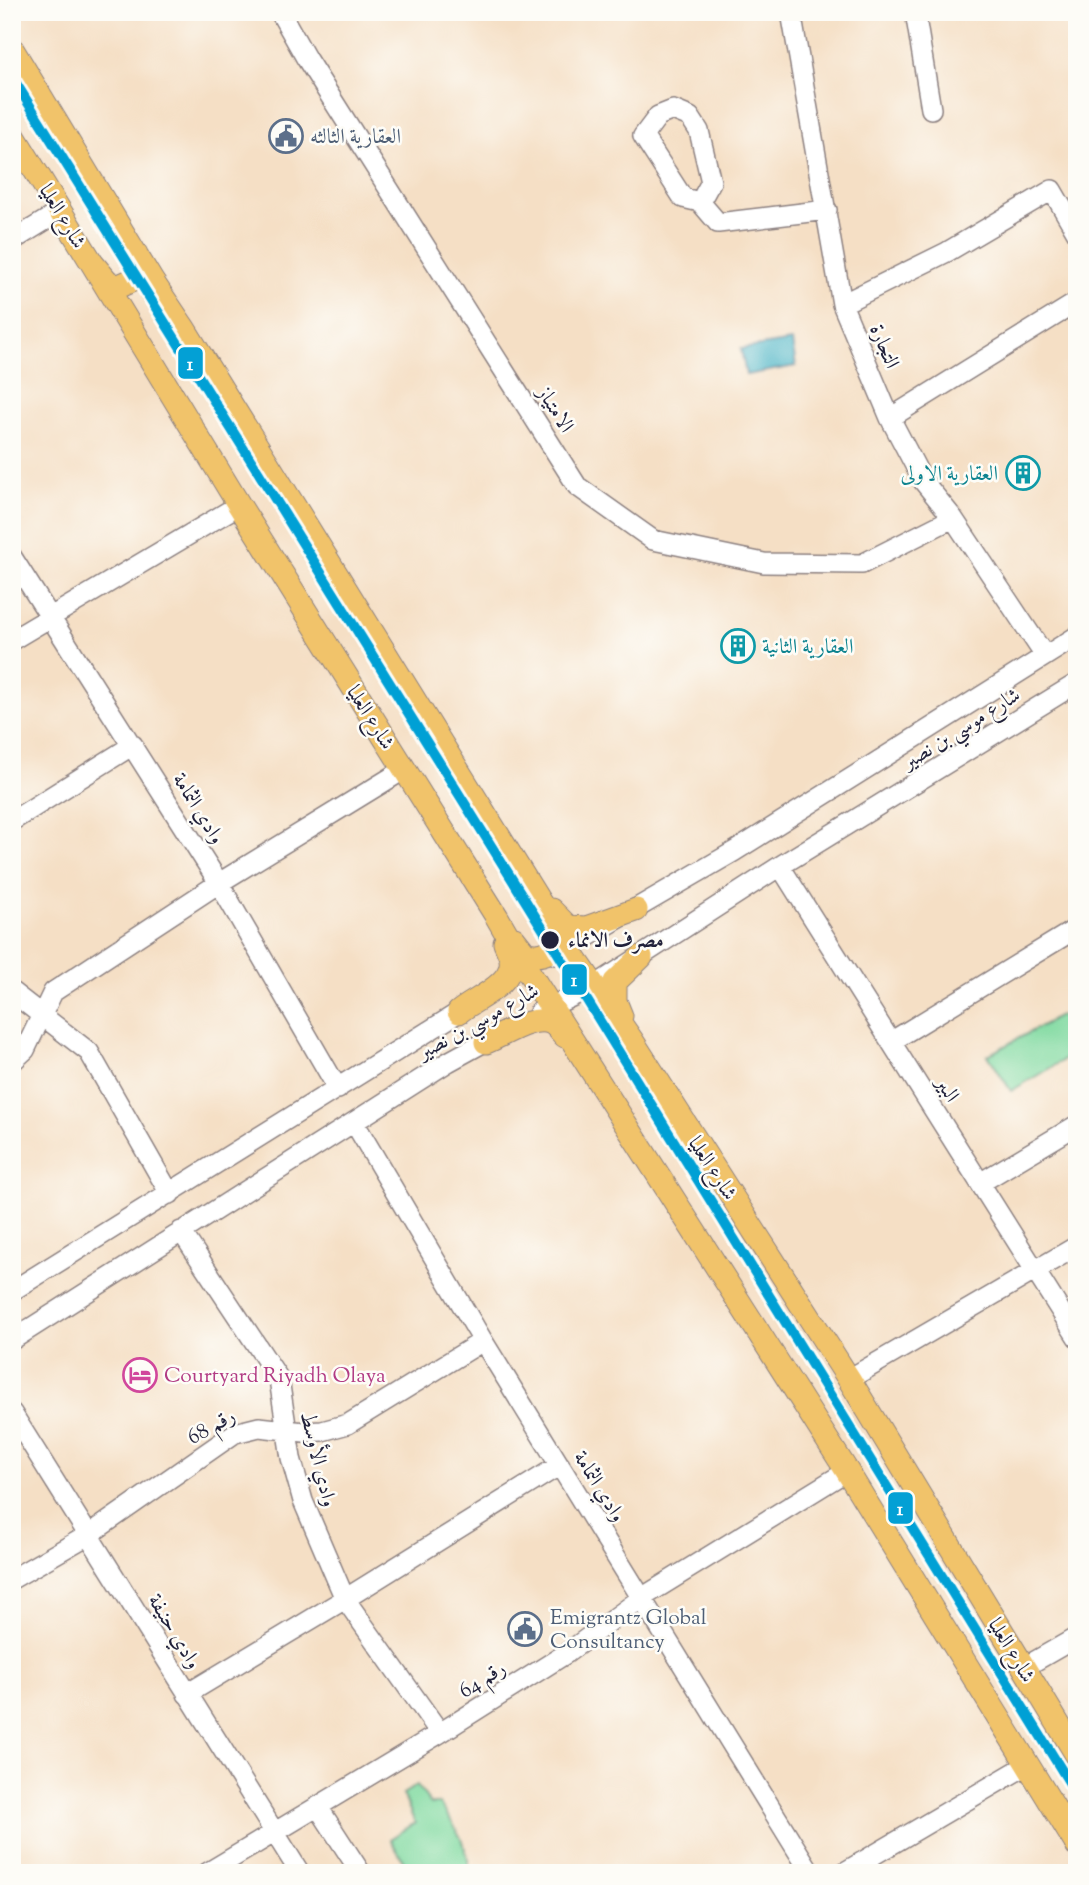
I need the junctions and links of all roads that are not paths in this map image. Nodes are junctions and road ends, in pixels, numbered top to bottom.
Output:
1 (280, 12) edge
2 (791, 12) edge
3 (915, 12) edge
4 (12, 49) edge
5 (931, 109) dead end
6 (12, 133) edge
7 (700, 202) junction
8 (827, 210) junction
9 (59, 212) junction
10 (1077, 233) edge
11 (12, 241) edge
12 (138, 262) junction
13 (92, 263) junction
14 (1077, 302) edge
15 (842, 304) junction
16 (890, 418) junction
17 (239, 505) junction
18 (953, 518) junction
19 (12, 557) edge
20 (49, 617) junction
21 (1077, 636) edge
22 (12, 640) edge
23 (1045, 656) junction
24 (1077, 683) edge
25 (133, 745) junction
26 (405, 769) junction
27 (12, 821) edge
28 (780, 866) junction
29 (525, 878) junction
30 (219, 883) junction
31 (544, 909) junction
32 (636, 910) junction
33 (497, 917) junction
34 (1077, 928) edge
35 (603, 929) junction
36 (568, 948) junction
37 (636, 960) junction
38 (528, 971) junction
39 (593, 987) junction
40 (12, 992) edge
41 (551, 1007) junction
42 (459, 1012) junction
43 (41, 1016) junction
44 (631, 1039) junction
45 (892, 1041) junction
46 (486, 1042) junction
47 (581, 1054) junction
48 (12, 1062) edge
49 (338, 1089) junction
50 (354, 1122) junction
51 (1077, 1125) edge
52 (980, 1183) junction
53 (170, 1194) junction
54 (181, 1231) junction
55 (1077, 1247) edge
56 (1035, 1271) junction
57 (12, 1291) edge
58 (1077, 1337) edge
59 (12, 1339) edge
60 (483, 1341) junction
61 (849, 1379) junction
62 (12, 1413) edge
63 (287, 1430) junction
64 (560, 1465) junction
65 (847, 1471) junction
66 (90, 1534) junction
67 (12, 1579) edge
68 (643, 1597) junction
69 (345, 1599) junction
70 (1077, 1637) edge
71 (1023, 1668) junction
72 (187, 1693) junction
73 (439, 1733) junction
74 (1077, 1755) edge
75 (1027, 1765) junction
76 (318, 1807) junction
77 (274, 1833) junction
78 (1077, 1845) edge
79 (207, 1873) edge
80 (300, 1873) edge
81 (361, 1873) edge
82 (811, 1873) edge
83 (843, 1873) edge

1 - 18 street, الامتياز
2 - 8 street, التجارة
3 - 5 street
4 - 12 main road, شارع العليا
6 - 9 main road, شارع العليا
7 - 7 street
7 - 8 street
8 - 15 street, التجارة
9 - 11 street
9 - 13 main road, شارع العليا
10 - 15 street
12 - 13 main road, شارع العليا
12 - 29 main road, شارع العليا
13 - 17 main road, شارع العليا
14 - 16 street
15 - 16 street, التجارة
16 - 18 street, التجارة
17 - 20 street
17 - 26 main road, شارع العليا
18 - 23 street, التجارة
19 - 20 street, وادي الثمامة
20 - 22 street
20 - 25 street, وادي الثمامة
21 - 23 street, شارع موسي بن نصير
23 - 32 street, شارع موسي بن نصير
24 - 28 street, شارع موسي بن نصير
25 - 27 street
25 - 30 street, وادي الثمامة
26 - 30 street
26 - 33 main road, شارع العليا
28 - 37 street, شارع موسي بن نصير
28 - 45 street, البير
29 - 31 main road, شارع العليا
29 - 32 main road
30 - 43 street
30 - 49 street, وادي الثمامة
31 - 33 main road
31 - 36 main road, شارع العليا
32 - 35 street, شارع موسي بن نصير
33 - 38 main road, شارع العليا
33 - 42 main road
34 - 45 street
35 - 36 street, شارع موسي بن نصير
35 - 37 street
36 - 38 street, شارع موسي بن نصير
36 - 39 main road, شارع العليا
37 - 39 street, شارع موسي بن نصير
37 - 44 main road
38 - 41 main road, شارع العليا
38 - 42 street, شارع موسي بن نصير
39 - 41 street, شارع موسي بن نصير
39 - 44 main road, شارع العليا
40 - 43 street
41 - 46 street, شارع موسي بن نصير
41 - 47 main road, شارع العليا
42 - 49 street, شارع موسي بن نصير
43 - 48 street
43 - 53 street
44 - 61 main road, شارع العليا
45 - 52 street, البير
46 - 47 main road
46 - 50 street, شارع موسي بن نصير
47 - 65 main road, شارع العليا
49 - 53 street, شارع موسي بن نصير
50 - 54 street, شارع موسي بن نصير
50 - 60 street, وادي الثمامة
51 - 52 street
52 - 56 street, البير
53 - 57 street, شارع موسي بن نصير
54 - 59 street, شارع موسي بن نصير
54 - 63 street, وادي الأوسط
55 - 56 street
56 - 58 street, البير
56 - 61 street
60 - 63 street, رقم 68
60 - 64 street, وادي الثمامة
61 - 71 main road, شارع العليا
62 - 66 street, وادي حنيفة
63 - 66 street, رقم 68
63 - 69 street, وادي الأوسط
64 - 68 street, وادي الثمامة
64 - 69 street
65 - 68 street, رقم 64
65 - 75 main road, شارع العليا
66 - 67 street, رقم 68
66 - 72 street, وادي حنيفة
68 - 73 street, رقم 64
68 - 82 street, وادي الثمامة
69 - 72 street
69 - 73 street, وادي الأوسط
70 - 71 street
71 - 74 main road, شارع العليا
72 - 77 street, وادي حنيفة
73 - 76 street, رقم 64
75 - 78 main road, شارع العليا
75 - 83 street
76 - 77 street, رقم 64
76 - 81 street
77 - 79 street, رقم 64
77 - 80 street, وادي حنيفة

